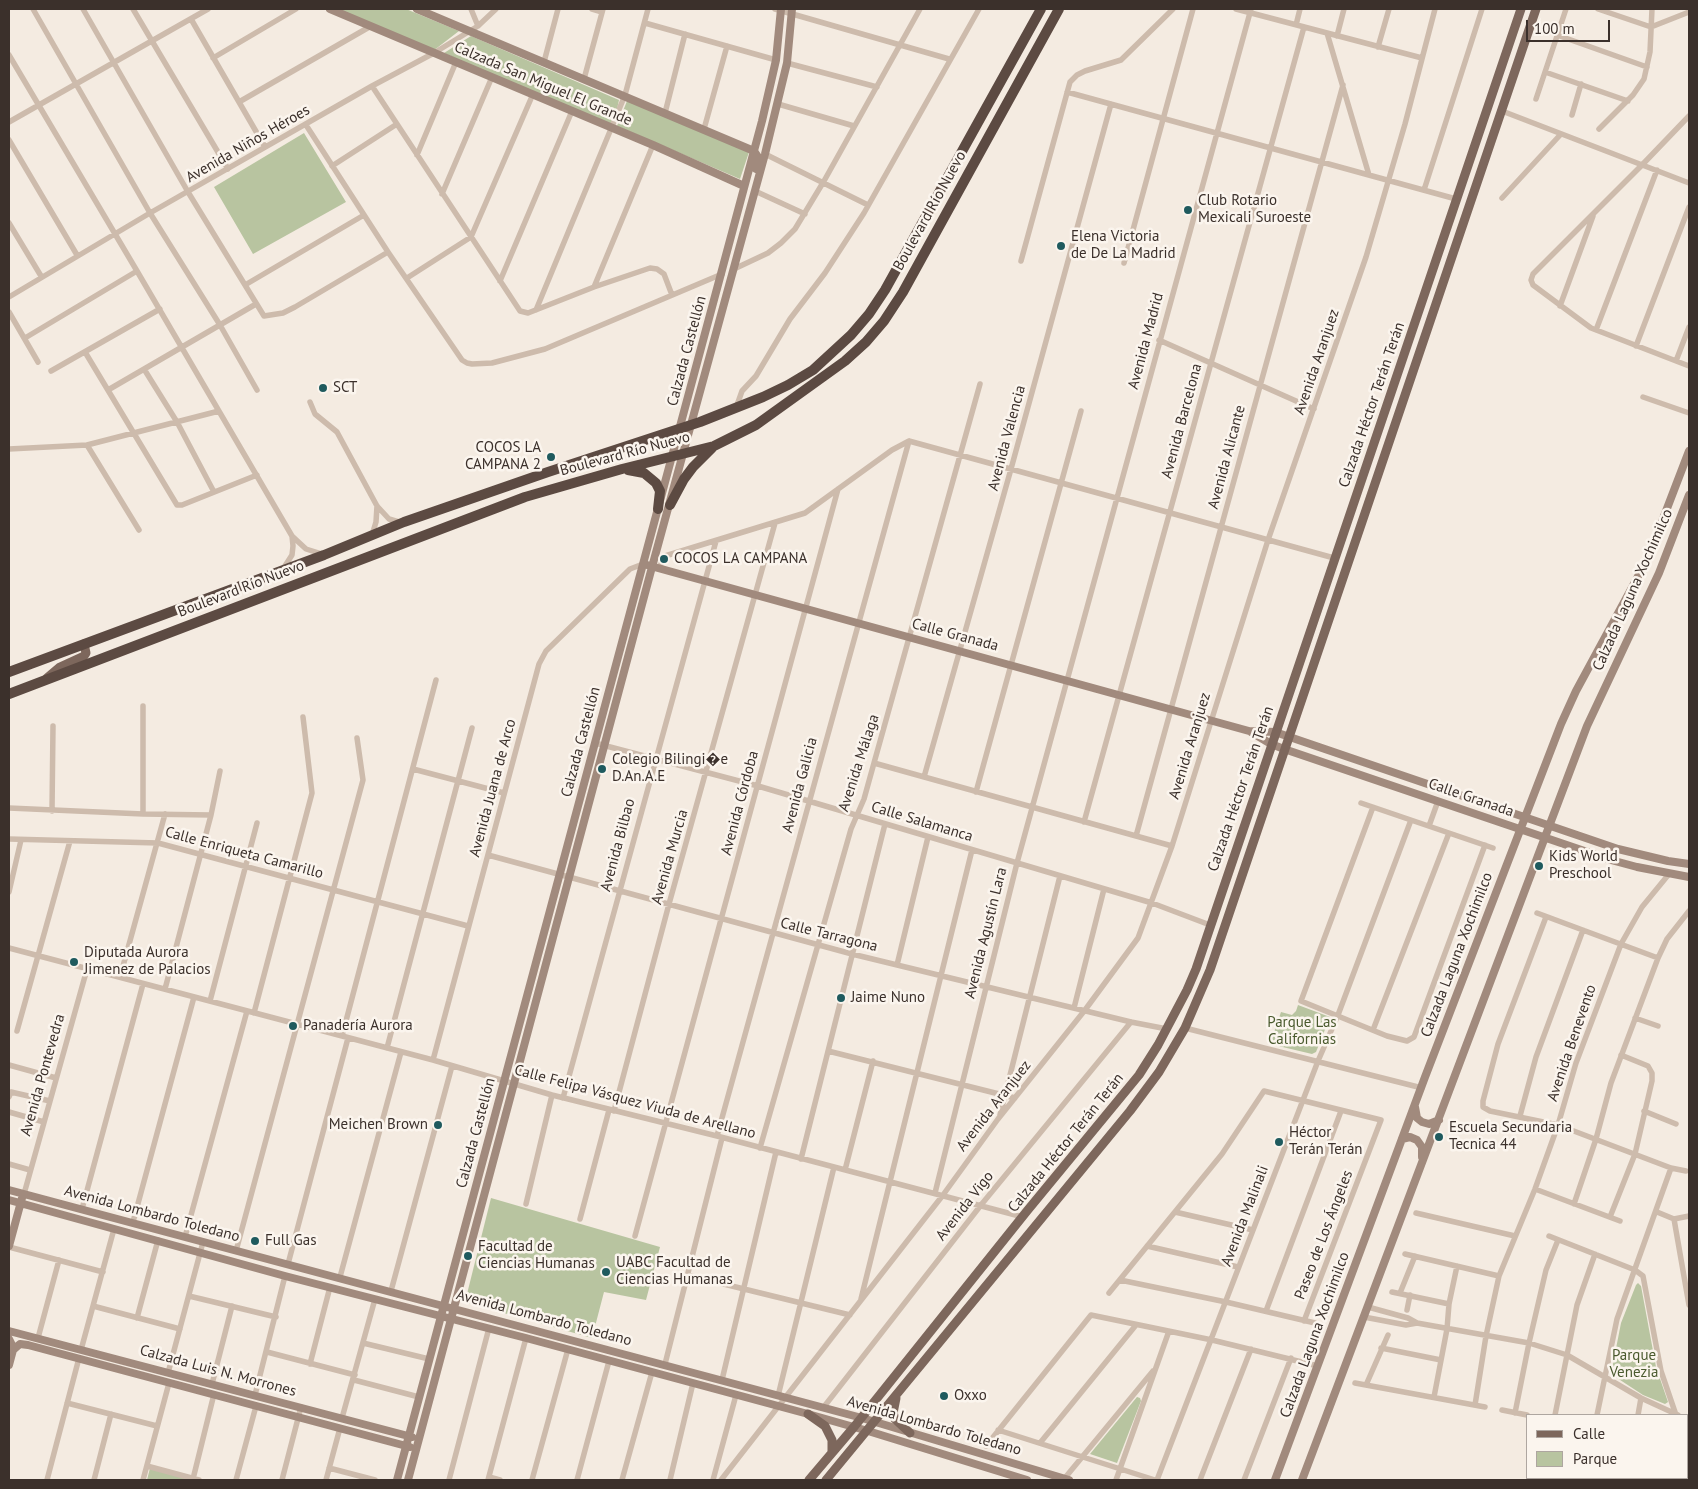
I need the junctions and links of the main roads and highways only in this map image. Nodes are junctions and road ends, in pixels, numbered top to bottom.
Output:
1 (330, 9) edge
2 (779, 9) edge
3 (1041, 9) edge
4 (1059, 9) edge
5 (1521, 9) edge
6 (1529, 9) edge
7 (1536, 9) edge
8 (421, 10) edge
9 (792, 11) edge
10 (1524, 43) junction
11 (1495, 84) junction
12 (1489, 148) junction
13 (754, 151) junction
14 (744, 186) junction
15 (756, 188) junction
16 (732, 236) junction
17 (742, 239) junction
18 (692, 425) junction
19 (680, 429) junction
20 (714, 446) junction
21 (1689, 451) edge
22 (684, 455) junction
23 (672, 458) junction
24 (622, 469) junction
25 (1689, 495) edge
26 (670, 505) junction
27 (658, 509) junction
28 (372, 535) junction
29 (349, 563) junction
30 (643, 564) junction
31 (655, 568) junction
32 (84, 644) junction
33 (9, 672) edge
34 (45, 680) junction
35 (9, 694) edge
36 (1249, 731) junction
37 (1275, 732) junction
38 (1288, 737) junction
39 (1271, 744) junction
40 (1284, 749) junction
41 (1525, 817) junction
42 (1550, 826) junction
43 (1520, 829) junction
44 (1546, 838) junction
45 (1689, 864) edge
46 (1689, 877) edge
47 (1415, 1107) junction
48 (1439, 1120) junction
49 (1402, 1139) junction
50 (1422, 1164) junction
51 (9, 1190) edge
52 (24, 1194) junction
53 (9, 1200) edge
54 (21, 1203) junction
55 (9, 1246) edge
56 (444, 1305) junction
57 (454, 1308) junction
58 (441, 1316) junction
59 (451, 1319) junction
60 (9, 1331) edge
61 (558, 1336) junction
62 (526, 1338) junction
63 (9, 1339) edge
64 (605, 1348) junction
65 (12, 1350) junction
66 (568, 1350) junction
67 (80, 1354) junction
68 (94, 1358) junction
69 (9, 1364) edge
70 (665, 1364) junction
71 (633, 1367) junction
72 (897, 1395) junction
73 (808, 1414) junction
74 (862, 1418) junction
75 (875, 1422) junction
76 (854, 1427) junction
77 (868, 1430) junction
78 (910, 1433) junction
79 (409, 1436) junction
80 (419, 1439) junction
81 (406, 1446) junction
82 (417, 1448) junction
83 (832, 1452) junction
84 (1067, 1479) edge
85 (397, 1480) edge
86 (408, 1480) edge
87 (809, 1480) edge
88 (826, 1480) edge
89 (1027, 1480) edge
90 (1275, 1480) edge
91 (1302, 1480) edge

1 - 14 main road, Calzada San Miguel El Grande
2 - 13 main road, Calzada Castellón
3 - 18 highway, Boulevard Río Nuevo
4 - 20 highway, Boulevard Río Nuevo
5 - 11 main road, Calzada Héctor Terán Terán
6 - 10 main road
7 - 10 main road, Calzada Héctor Terán Terán
8 - 13 main road, Calzada San Miguel El Grande
9 - 15 main road, Calzada Castellón
10 - 12 main road, Calzada Héctor Terán Terán
11 - 12 main road
11 - 37 main road, Calzada Héctor Terán Terán
12 - 38 main road, Calzada Héctor Terán Terán
13 - 14 main road, Calzada Castellón
13 - 15 main road
14 - 16 main road, Calzada Castellón
15 - 17 main road, Calzada Castellón
16 - 17 main road
16 - 19 main road, Calzada Castellón
17 - 18 main road, Calzada Castellón
18 - 19 highway, Boulevard Río Nuevo
18 - 22 main road, Calzada Castellón
19 - 23 main road, Calzada Castellón
19 - 28 highway, Boulevard Río Nuevo
20 - 22 highway, Boulevard Río Nuevo
20 - 26 highway
21 - 41 main road, Calzada Laguna Xochimilco
22 - 23 highway, Boulevard Río Nuevo
22 - 26 main road, Calzada Castellón
23 - 24 highway, Boulevard Río Nuevo
23 - 27 main road, Calzada Castellón
24 - 27 highway
24 - 29 highway, Boulevard Río Nuevo
25 - 42 main road, Calzada Laguna Xochimilco
26 - 31 main road, Calzada Castellón
27 - 30 main road, Calzada Castellón
28 - 29 highway
28 - 32 highway, Boulevard Río Nuevo
29 - 34 highway, Boulevard Río Nuevo
30 - 31 main road, Calle Granada
30 - 56 main road, Calzada Castellón
31 - 36 main road, Calle Granada
31 - 57 main road, Calzada Castellón
32 - 33 highway, Boulevard Río Nuevo
32 - 34 main road
34 - 35 highway, Boulevard Río Nuevo
36 - 37 main road, Calle Granada
36 - 39 main road, Calle Granada
37 - 38 main road, Calle Granada
37 - 39 main road, Calzada Héctor Terán Terán
38 - 40 main road, Calzada Héctor Terán Terán
38 - 41 main road, Calle Granada
39 - 40 main road, Calle Granada
39 - 74 main road, Calzada Héctor Terán Terán
40 - 43 main road, Calle Granada
40 - 72 main road, Calzada Héctor Terán Terán
41 - 42 main road, Calle Granada
41 - 43 main road, Calzada Laguna Xochimilco
42 - 44 main road, Calzada Laguna Xochimilco
42 - 45 main road, Calle Granada
43 - 44 main road, Calle Granada
43 - 47 main road, Calzada Laguna Xochimilco
44 - 46 main road, Calle Granada
44 - 48 main road, Calzada Laguna Xochimilco
47 - 48 main road
47 - 49 main road, Calzada Laguna Xochimilco
48 - 50 main road, Calzada Laguna Xochimilco
49 - 50 main road
49 - 90 main road, Calzada Laguna Xochimilco
50 - 91 main road, Calzada Laguna Xochimilco
51 - 52 main road, Avenida Lombardo Toledano
52 - 54 main road, Avenida Pontevedra
52 - 56 main road, Avenida Lombardo Toledano
53 - 54 main road, Avenida Lombardo Toledano
54 - 55 main road, Avenida Pontevedra
54 - 58 main road, Avenida Lombardo Toledano
56 - 57 main road, Avenida Lombardo Toledano
56 - 58 main road, Calzada Castellón
57 - 59 main road, Calzada Castellón
57 - 61 main road, Avenida Lombardo Toledano
58 - 59 main road, Avenida Lombardo Toledano
58 - 79 main road, Calzada Castellón
59 - 62 main road, Avenida Lombardo Toledano
59 - 80 main road, Calzada Castellón
60 - 67 main road, Calzada Luis N. Morrones
61 - 62 main road
61 - 64 main road, Avenida Lombardo Toledano
62 - 66 main road, Avenida Lombardo Toledano
63 - 65 main road
64 - 66 main road
64 - 70 main road, Avenida Lombardo Toledano
65 - 67 main road, Calzada Luis N. Morrones
65 - 69 main road
66 - 71 main road, Avenida Lombardo Toledano
67 - 68 main road, Calzada Luis N. Morrones
68 - 79 main road, Calzada Luis N. Morrones
68 - 81 main road, Calzada Luis N. Morrones
70 - 71 main road
70 - 74 main road, Avenida Lombardo Toledano
71 - 73 main road, Avenida Lombardo Toledano
72 - 75 main road, Calzada Héctor Terán Terán
72 - 78 main road
73 - 76 main road, Avenida Lombardo Toledano
73 - 83 main road
74 - 75 main road, Avenida Lombardo Toledano
74 - 76 main road, Calzada Héctor Terán Terán
75 - 77 main road, Calzada Héctor Terán Terán
75 - 78 main road, Avenida Lombardo Toledano
76 - 77 main road, Avenida Lombardo Toledano
76 - 83 main road, Calzada Héctor Terán Terán
77 - 88 main road, Calzada Héctor Terán Terán
77 - 89 main road, Avenida Lombardo Toledano
78 - 84 main road, Avenida Lombardo Toledano
79 - 80 main road, Calzada Luis N. Morrones
79 - 81 main road, Calzada Castellón
80 - 82 main road, Calzada Castellón
81 - 82 main road, Calzada Luis N. Morrones
81 - 85 main road, Calzada Castellón
82 - 86 main road, Calzada Castellón
83 - 87 main road, Calzada Héctor Terán Terán

